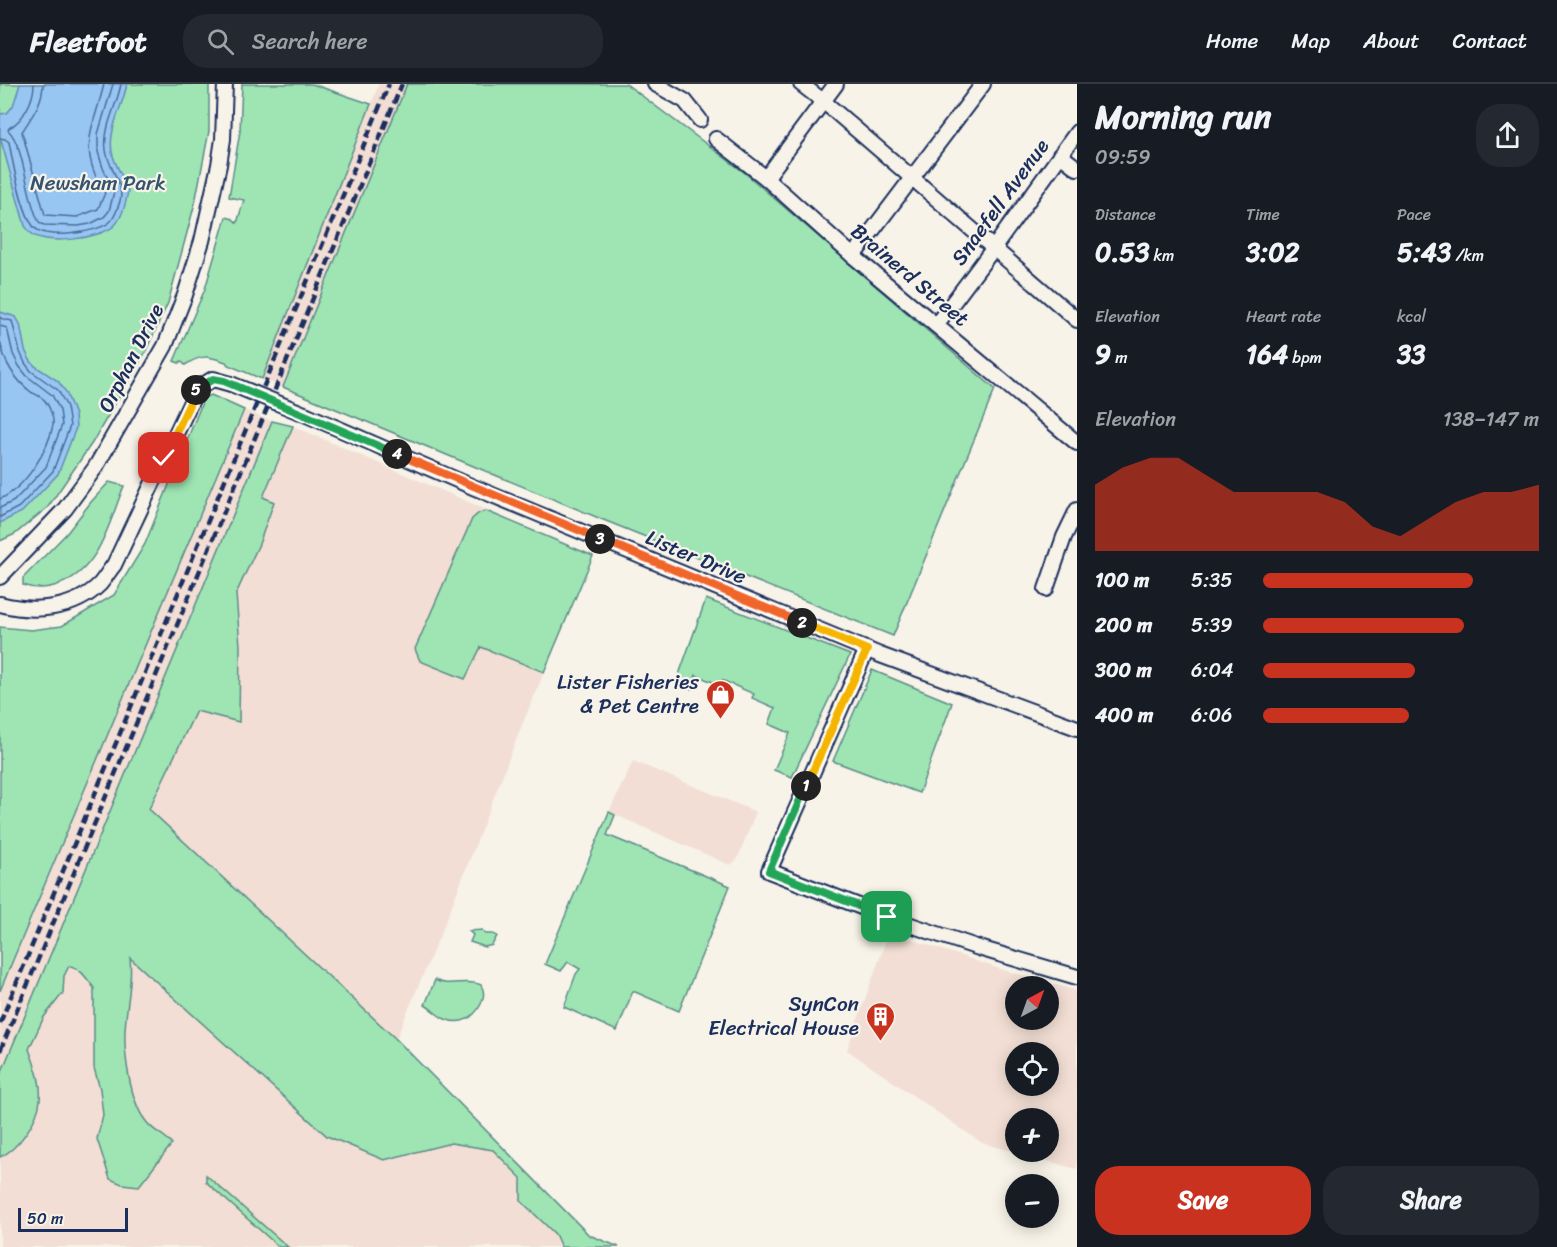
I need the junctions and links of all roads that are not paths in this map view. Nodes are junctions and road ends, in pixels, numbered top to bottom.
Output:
1 (225, 84) edge
2 (655, 84) edge
3 (801, 84) edge
4 (836, 84) edge
5 (983, 84) edge
6 (824, 101) junction
7 (700, 120) dead end
8 (1077, 132) edge
9 (716, 140) dead end
10 (1060, 155) junction
11 (1077, 168) edge
12 (766, 178) junction
13 (913, 179) junction
14 (993, 249) junction
15 (854, 256) junction
16 (1077, 320) edge
17 (936, 325) junction
18 (1077, 443) edge
19 (1077, 510) edge
20 (0, 578) edge
21 (1046, 589) dead end
22 (0, 604) edge
23 (867, 650) junction
24 (1077, 728) edge
25 (1077, 977) edge

1 - 20 street, Orphan Drive
2 - 7 street
3 - 6 street
4 - 6 street
5 - 13 street
6 - 12 street
6 - 13 street
8 - 10 street, Snaefell Avenue
9 - 12 street, Brainerd Street
10 - 11 street
10 - 14 street, Snaefell Avenue
12 - 15 street, Brainerd Street
13 - 14 street
13 - 15 street
14 - 16 street
14 - 17 street, Snaefell Avenue
15 - 17 street, Brainerd Street
17 - 18 street, Brainerd Street
19 - 21 street
22 - 23 street, Lister Drive, bridge
23 - 24 street, Lister Drive
23 - 25 street

